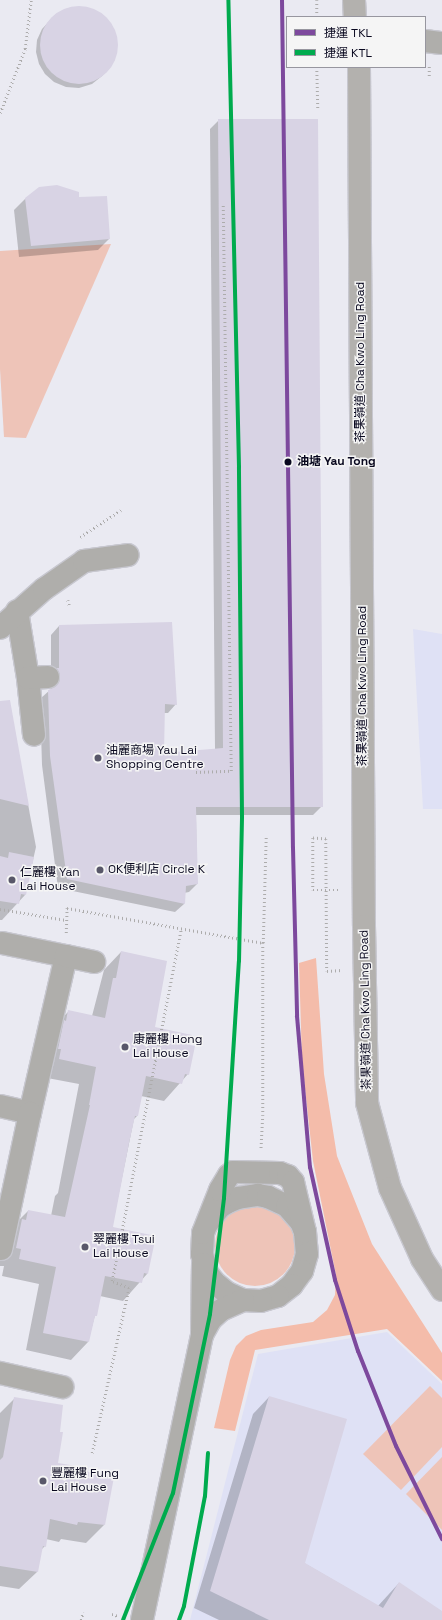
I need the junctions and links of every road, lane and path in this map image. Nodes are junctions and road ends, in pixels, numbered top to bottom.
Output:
1 (31, 0) edge
2 (317, 0) edge
3 (354, 0) edge
4 (317, 16) edge
5 (356, 16) edge
6 (426, 41) edge
7 (442, 43) edge
8 (317, 68) edge
9 (359, 68) edge
10 (318, 109) dead end
11 (0, 113) edge
12 (223, 204) dead end
13 (120, 510) dead end
14 (79, 537) dead end
15 (128, 555) dead end
16 (18, 611) junction
17 (0, 628) edge
18 (34, 735) dead end
19 (196, 772) dead end
20 (266, 836) dead end
21 (345, 890) dead end
22 (0, 909) edge
23 (66, 920) junction
24 (181, 929) junction
25 (2, 943) dead end
26 (263, 943) junction
27 (66, 956) junction
28 (94, 962) dead end
29 (347, 970) dead end
30 (0, 1106) edge
31 (30, 1113) junction
32 (260, 1156) dead end
33 (1, 1249) dead end
34 (204, 1264) junction
35 (442, 1290) edge
36 (243, 1300) junction
37 (202, 1334) junction
38 (0, 1373) edge
39 (62, 1387) dead end
40 (92, 1452) dead end
41 (83, 1612) dead end
42 (81, 1620) edge
43 (142, 1620) edge

1 - 11 path
2 - 4 path
3 - 5 main road
6 - 7 street
8 - 10 path
9 - 35 main road, 茶果嶺道 Cha Kwo Ling Road
12 - 19 path
13 - 14 path
15 - 16 street
16 - 17 street
16 - 18 street
20 - 26 path
21 - 29 path, bridge
22 - 23 path
23 - 24 path
23 - 27 path
24 - 26 path
24 - 40 path
25 - 27 street
26 - 32 path
27 - 28 street
27 - 31 street
30 - 31 street
31 - 33 street
34 - 36 street
34 - 36 street
34 - 37 street
36 - 37 street
37 - 43 street
38 - 39 street
41 - 42 path

